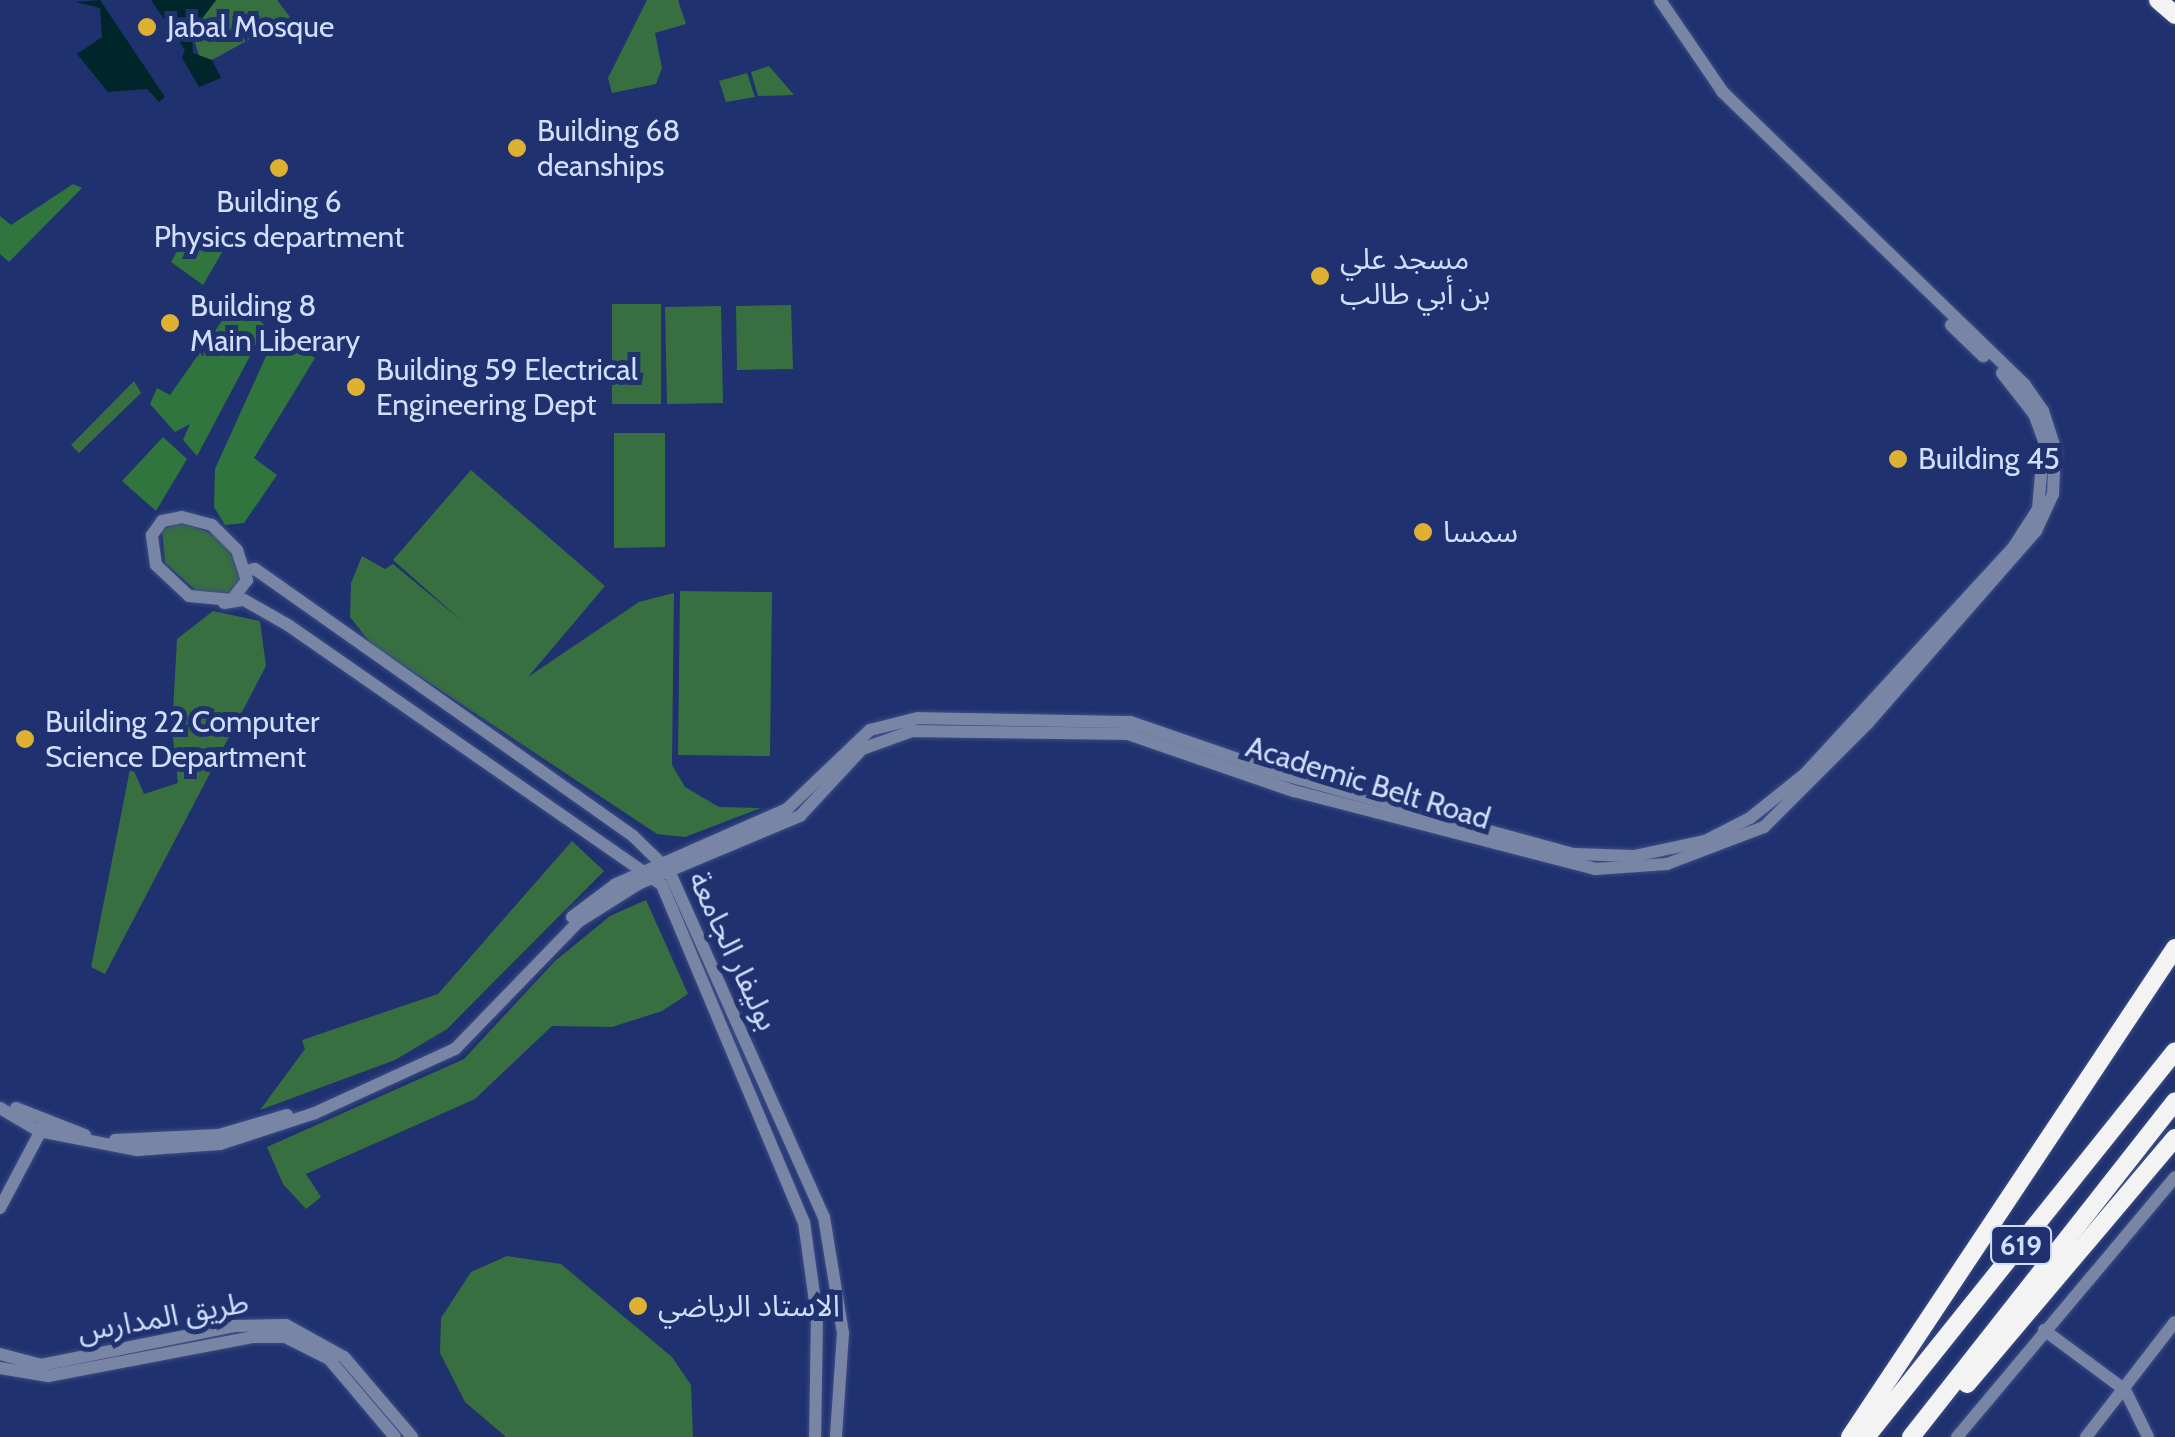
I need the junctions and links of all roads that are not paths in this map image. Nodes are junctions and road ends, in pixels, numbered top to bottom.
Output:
1 (1652, 0) edge
2 (1660, 0) edge
3 (2158, 0) edge
4 (2167, 0) edge
5 (2175, 6) edge
6 (2175, 15) edge
7 (246, 571) junction
8 (224, 603) junction
9 (418, 684) junction
10 (403, 706) junction
11 (665, 866) junction
12 (650, 873) junction
13 (2175, 948) edge
14 (2175, 1051) edge
15 (0, 1100) edge
16 (2175, 1101) edge
17 (0, 1108) edge
18 (42, 1126) junction
19 (2175, 1138) edge
20 (2175, 1177) edge
21 (0, 1208) edge
22 (824, 1217) junction
23 (804, 1222) junction
24 (2175, 1322) edge
25 (2044, 1330) junction
26 (0, 1354) edge
27 (0, 1368) edge
28 (2126, 1390) junction
29 (395, 1437) edge
30 (412, 1437) edge
31 (814, 1437) edge
32 (836, 1437) edge
33 (1850, 1437) edge
34 (1866, 1437) edge
35 (1911, 1437) edge
36 (1920, 1437) edge
37 (1957, 1437) edge
38 (2086, 1437) edge
39 (2148, 1437) edge

1 - 11 street, Academic Belt Road
2 - 11 street, Academic Belt Road
3 - 6 highway
4 - 5 highway
7 - 8 street
7 - 8 street
7 - 9 street, بوليفار الجامعة
8 - 10 street, بوليفار الجامعة
9 - 10 street
9 - 11 street, بوليفار الجامعة
10 - 12 street, بوليفار الجامعة
11 - 12 street, Academic Belt Road
11 - 22 street, بوليفار الجامعة
12 - 18 street, Academic Belt Road
12 - 23 street, بوليفار الجامعة
13 - 33 highway
14 - 34 highway, 619
15 - 18 street, Academic Belt Road
16 - 35 highway, 619
17 - 18 street, Academic Belt Road
18 - 21 street
19 - 36 highway
20 - 25 street
22 - 23 street
22 - 32 street, بوليفار الجامعة
23 - 31 street, بوليفار الجامعة
24 - 28 street
25 - 28 street
25 - 37 street
26 - 30 street, طريق المدارس
27 - 29 street
28 - 38 street
28 - 39 street

